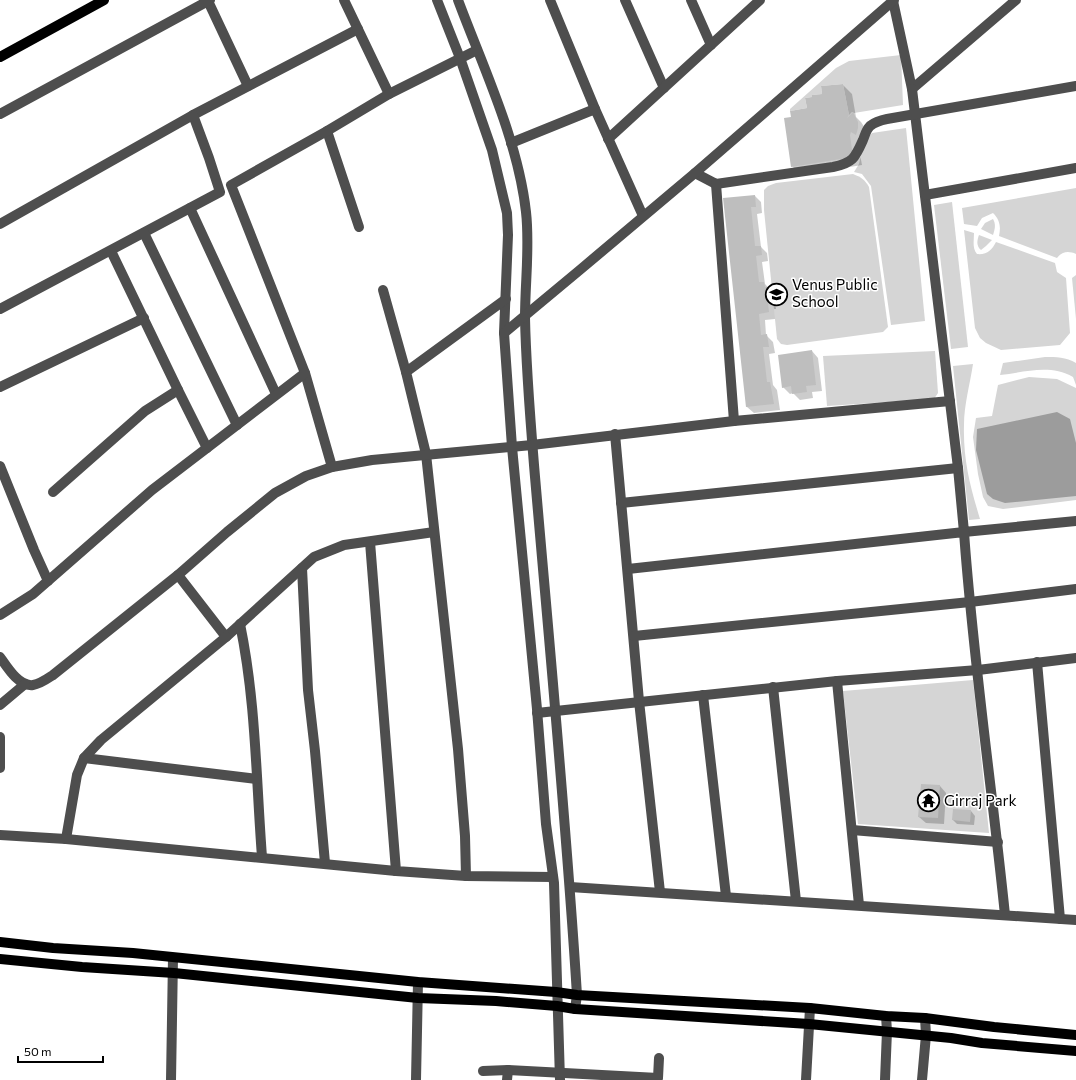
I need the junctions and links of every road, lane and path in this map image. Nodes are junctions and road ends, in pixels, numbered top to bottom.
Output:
1 (104, 0) edge
2 (344, 0) edge
3 (437, 0) edge
4 (458, 0) edge
5 (550, 0) edge
6 (624, 0) edge
7 (691, 0) edge
8 (760, 0) edge
9 (1016, 0) edge
10 (209, 1) edge
11 (894, 1) edge
12 (358, 29) junction
13 (711, 44) junction
14 (477, 50) junction
15 (0, 57) edge
16 (460, 58) junction
17 (248, 86) junction
18 (1076, 86) edge
19 (664, 88) junction
20 (912, 89) junction
21 (389, 94) junction
22 (595, 109) junction
23 (0, 114) edge
24 (916, 114) junction
25 (193, 115) junction
26 (327, 131) junction
27 (608, 139) junction
28 (511, 143) junction
29 (1076, 168) edge
30 (695, 173) junction
31 (716, 184) junction
32 (231, 185) junction
33 (220, 192) junction
34 (925, 195) junction
35 (190, 208) junction
36 (643, 216) junction
37 (0, 224) edge
38 (359, 227) dead end
39 (144, 233) junction
40 (111, 250) junction
41 (383, 290) dead end
42 (506, 299) junction
43 (0, 309) edge
44 (525, 316) junction
45 (144, 318) junction
46 (504, 332) junction
47 (406, 372) junction
48 (305, 373) junction
49 (0, 387) edge
50 (178, 390) junction
51 (276, 394) junction
52 (950, 401) junction
53 (734, 421) junction
54 (237, 425) junction
55 (615, 434) junction
56 (532, 445) junction
57 (512, 447) junction
58 (208, 448) junction
59 (426, 454) junction
60 (0, 466) edge
61 (332, 467) junction
62 (958, 468) junction
63 (53, 492) dead end
64 (622, 503) junction
65 (1076, 521) edge
66 (434, 532) junction
67 (964, 532) junction
68 (370, 542) junction
69 (302, 568) junction
70 (628, 569) junction
71 (178, 575) junction
72 (48, 581) junction
73 (1076, 589) edge
74 (970, 602) junction
75 (0, 615) edge
76 (240, 624) junction
77 (634, 636) junction
78 (226, 638) junction
79 (0, 657) edge
80 (1076, 658) edge
81 (1037, 662) junction
82 (978, 670) junction
83 (837, 681) junction
84 (25, 684) junction
85 (773, 687) junction
86 (703, 695) junction
87 (639, 701) junction
88 (0, 705) edge
89 (556, 712) junction
90 (537, 713) junction
91 (0, 737) edge
92 (84, 758) junction
93 (0, 768) edge
94 (257, 779) junction
95 (852, 830) junction
96 (0, 835) edge
97 (66, 839) junction
98 (998, 842) junction
99 (262, 857) junction
100 (325, 863) junction
101 (396, 871) junction
102 (466, 876) junction
103 (553, 877) junction
104 (570, 887) junction
105 (660, 892) junction
106 (726, 896) junction
107 (796, 901) junction
108 (859, 905) junction
109 (1005, 915) junction
110 (1060, 919) junction
111 (1076, 920) edge
112 (0, 942) edge
113 (173, 958) junction
114 (0, 959) edge
115 (174, 973) junction
116 (418, 982) junction
117 (556, 992) junction
118 (577, 995) junction
119 (418, 998) junction
120 (557, 1006) junction
121 (810, 1008) junction
122 (575, 1009) junction
123 (886, 1016) junction
124 (925, 1018) junction
125 (809, 1024) junction
126 (887, 1031) junction
127 (926, 1035) junction
128 (1076, 1035) edge
129 (1076, 1051) edge
130 (659, 1058) dead end
131 (483, 1071) dead end
132 (507, 1075) edge
133 (560, 1076) edge
134 (171, 1080) edge
135 (416, 1080) edge
136 (806, 1080) edge
137 (885, 1080) edge
138 (922, 1080) edge

1 - 15 main road
2 - 12 street
3 - 16 street
4 - 14 street
5 - 22 street
6 - 19 street
7 - 13 street
8 - 13 street
9 - 20 street
10 - 17 street
10 - 23 street
11 - 20 street
11 - 30 street
12 - 17 street
12 - 21 street
13 - 19 street
14 - 16 street
14 - 28 street
16 - 21 street
16 - 42 street
17 - 25 street
18 - 24 street
19 - 27 street
20 - 24 street
21 - 26 street
22 - 27 street
22 - 28 street
24 - 31 street
24 - 34 street
25 - 33 street
25 - 37 street
26 - 32 street
26 - 38 street
27 - 36 street
28 - 44 street
29 - 34 street
30 - 31 street
30 - 36 street
31 - 53 street
32 - 33 street
32 - 48 street
33 - 35 street
34 - 52 street
35 - 39 street
35 - 51 street
36 - 44 street
39 - 40 street
39 - 54 street
40 - 43 street
40 - 45 street
41 - 47 street
42 - 46 street
42 - 47 street
44 - 46 street
44 - 56 street
45 - 49 street
45 - 50 street
46 - 57 street
47 - 59 street
48 - 51 street
48 - 61 street
50 - 58 street
50 - 63 street
51 - 54 street
52 - 53 street
52 - 62 street
53 - 55 street
54 - 58 street
55 - 56 street
55 - 64 street
56 - 57 street
56 - 89 street
57 - 59 street
57 - 90 street
58 - 72 street
59 - 61 street
59 - 66 street
60 - 72 street
61 - 71 street
62 - 64 street
62 - 67 street
64 - 70 street
65 - 67 street
66 - 68 street
66 - 102 street
67 - 70 street
67 - 74 street
68 - 69 street
68 - 101 street
69 - 76 street
69 - 100 street
70 - 77 street
71 - 78 street
71 - 84 street
72 - 75 street
73 - 74 street
74 - 77 street
74 - 82 street
76 - 78 street
76 - 94 street
77 - 87 street
78 - 92 street
79 - 84 street
80 - 81 street
81 - 82 street
81 - 110 street
82 - 83 street
82 - 98 street
83 - 85 street
83 - 95 street
84 - 88 street
85 - 86 street
85 - 107 street
86 - 87 street
86 - 106 street
87 - 89 street
87 - 105 street
89 - 90 street
89 - 104 street
90 - 103 street
91 - 93 street
92 - 94 street
92 - 97 street
94 - 99 street
95 - 98 street
95 - 108 street
96 - 97 street
97 - 99 street
98 - 109 street
99 - 100 street
100 - 101 street
101 - 102 street
102 - 103 street
103 - 117 street
104 - 105 street
104 - 118 street
105 - 106 street
106 - 107 street
107 - 108 street
108 - 109 street
109 - 110 street
110 - 111 street
112 - 113 main road
113 - 115 street
113 - 116 main road
114 - 115 main road
115 - 119 main road
115 - 134 street
116 - 117 main road
116 - 119 street
117 - 118 main road
117 - 120 street
118 - 121 main road
118 - 122 street
119 - 120 main road
119 - 135 street
120 - 122 main road
120 - 133 street
121 - 123 main road
121 - 125 street
122 - 125 main road
123 - 124 main road
123 - 126 street
124 - 127 street
124 - 128 main road
125 - 126 main road
125 - 136 street
126 - 127 main road
126 - 137 street
127 - 129 main road
127 - 138 street
130 - 133 street
131 - 132 street
132 - 133 street

